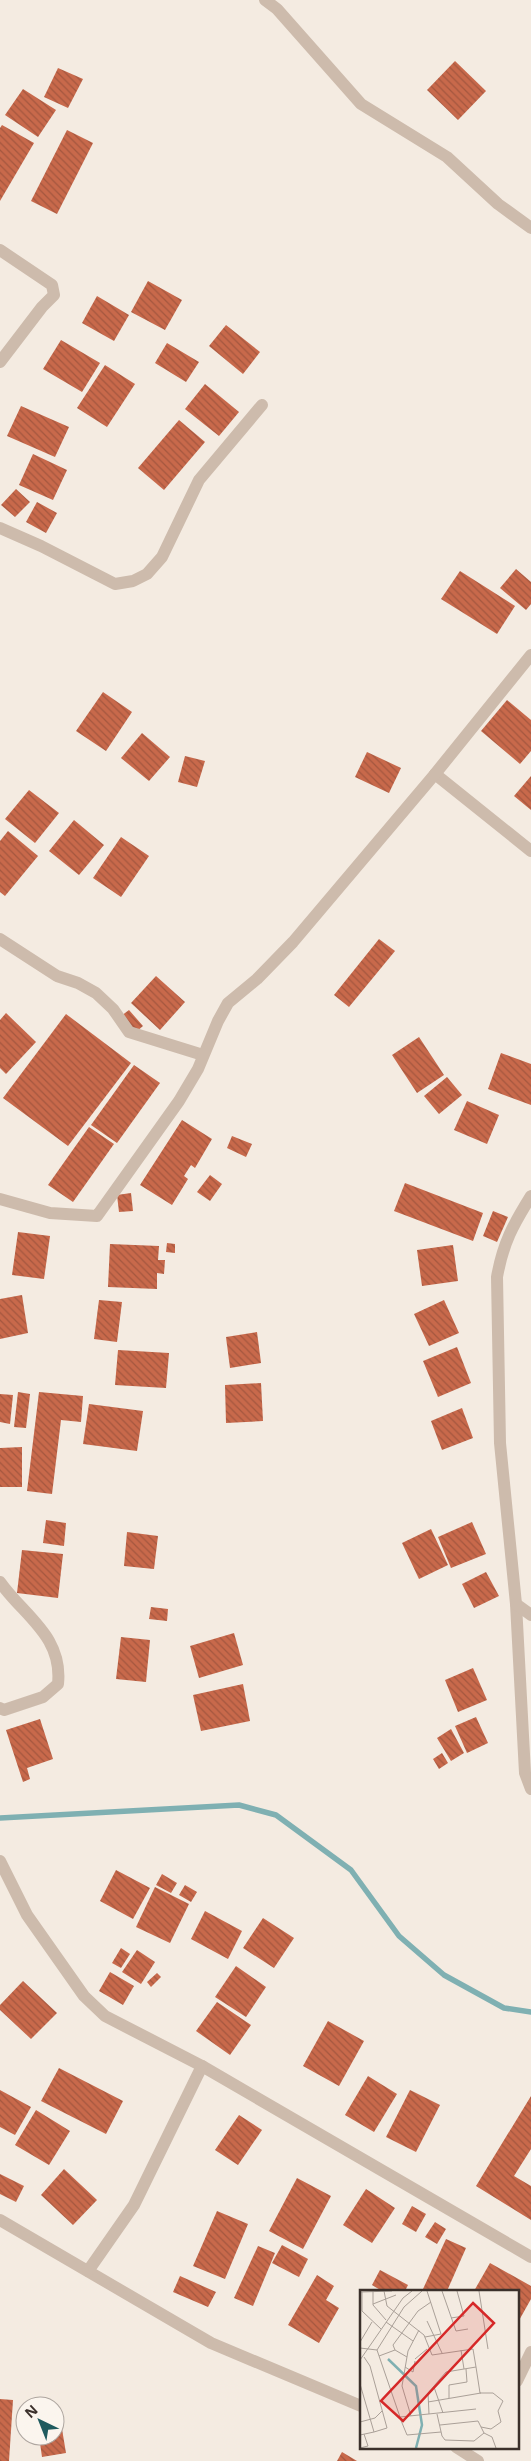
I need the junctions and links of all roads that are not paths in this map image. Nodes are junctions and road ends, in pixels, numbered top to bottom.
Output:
1 (265, 0) edge
2 (531, 228) edge
3 (0, 250) edge
4 (0, 362) edge
5 (262, 405) dead end
6 (0, 528) edge
7 (531, 655) edge
8 (435, 774) junction
9 (531, 851) edge
10 (0, 939) edge
11 (203, 1055) junction
12 (531, 1196) edge
13 (0, 1199) edge
14 (0, 1582) edge
15 (516, 1604) junction
16 (531, 1615) edge
17 (0, 1708) edge
18 (531, 1789) edge
19 (0, 1861) edge
20 (202, 2066) junction
21 (0, 2220) edge
22 (531, 2257) edge
23 (88, 2271) junction
24 (531, 2352) edge
25 (518, 2378) edge
26 (360, 2406) edge
27 (458, 2448) edge
28 (478, 2461) edge

1 - 2 street
3 - 4 street
5 - 6 street
7 - 8 street
8 - 9 street
8 - 11 street
10 - 11 street
11 - 13 street
12 - 15 street
14 - 17 street
15 - 16 street
15 - 18 street
19 - 20 street
20 - 22 street
20 - 23 street
21 - 23 street
23 - 26 street
24 - 25 street
27 - 28 street

